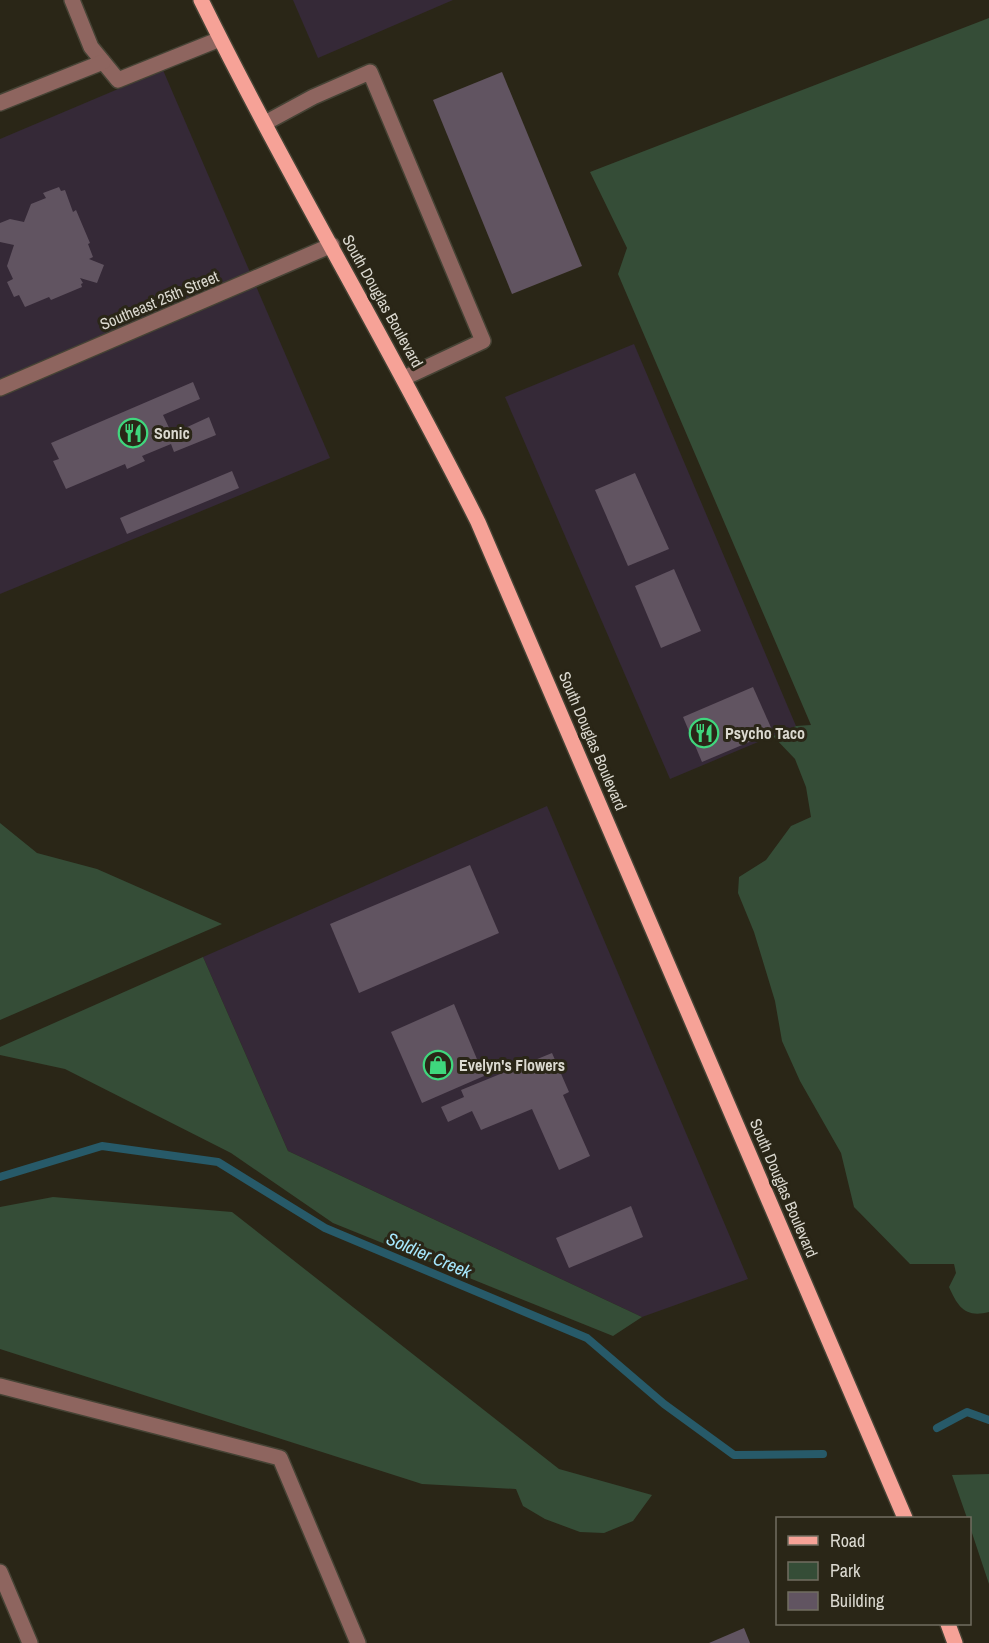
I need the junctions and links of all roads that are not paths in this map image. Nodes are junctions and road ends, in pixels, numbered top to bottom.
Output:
1 (72, 0) edge
2 (201, 0) edge
3 (220, 39) junction
4 (103, 62) junction
5 (0, 104) edge
6 (265, 123) junction
7 (332, 245) junction
8 (404, 378) junction
9 (0, 388) edge
10 (0, 1386) edge
11 (905, 1517) edge
12 (0, 1572) edge
13 (949, 1625) edge
14 (30, 1643) edge
15 (358, 1643) edge
16 (955, 1643) edge

1 - 4 street
2 - 3 main road, South Douglas Boulevard
3 - 4 street
3 - 6 main road, South Douglas Boulevard
4 - 5 street
6 - 7 main road, South Douglas Boulevard
6 - 8 street
7 - 8 main road, South Douglas Boulevard
7 - 9 street, Southeast 25th Street
8 - 11 main road, South Douglas Boulevard
10 - 15 street
12 - 14 street
13 - 16 main road

